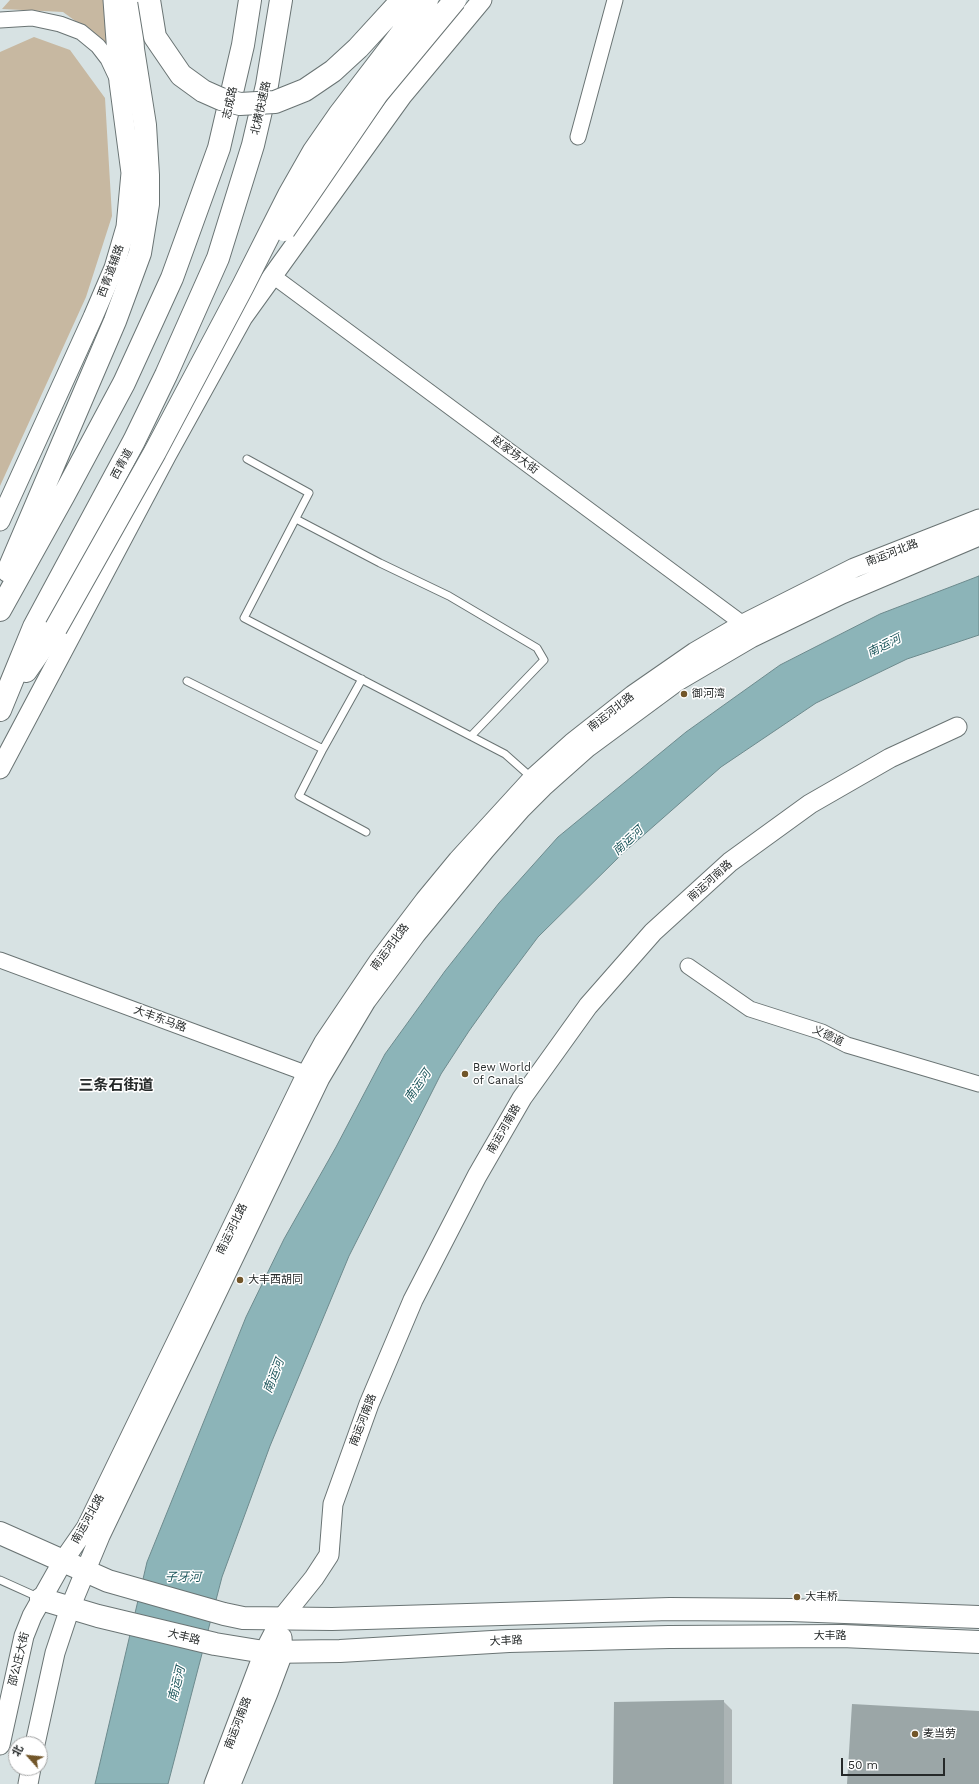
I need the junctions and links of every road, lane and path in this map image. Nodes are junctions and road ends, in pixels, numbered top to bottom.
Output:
1 (113, 0) edge
2 (130, 0) edge
3 (149, 0) edge
4 (250, 0) edge
5 (281, 0) edge
6 (402, 0) edge
7 (427, 0) edge
8 (455, 0) edge
9 (482, 0) edge
10 (615, 0) edge
11 (0, 20) edge
12 (442, 49) junction
13 (119, 82) junction
14 (578, 137) dead end
15 (231, 213) joint
16 (273, 276) junction
17 (243, 286) junction
18 (247, 459) dead end
19 (296, 519) junction
20 (979, 519) edge
21 (1, 520) edge
22 (979, 536) edge
23 (0, 590) edge
24 (0, 610) edge
25 (747, 631) junction
26 (362, 679) junction
27 (187, 681) dead end
28 (2, 706) edge
29 (957, 727) dead end
30 (471, 736) junction
31 (324, 749) junction
32 (0, 770) edge
33 (538, 783) junction
34 (366, 832) dead end
35 (0, 960) edge
36 (688, 966) dead end
37 (314, 1076) junction
38 (979, 1084) edge
39 (0, 1533) edge
40 (63, 1561) junction
41 (84, 1572) junction
42 (0, 1580) edge
43 (41, 1599) junction
44 (70, 1608) junction
45 (670, 1609) junction
46 (979, 1617) edge
47 (281, 1620) junction
48 (669, 1637) junction
49 (979, 1642) edge
50 (273, 1653) junction
51 (37, 1736) edge
52 (0, 1745) edge
53 (214, 1784) edge
54 (231, 1784) edge

1 - 13 street, 西青道辅路
2 - 23 main road
3 - 6 main road, bridge
4 - 24 main road, 志成路
5 - 15 main road, 北横快速路
6 - 12 street
7 - 17 main road, bridge
8 - 17 main road, bridge
9 - 12 street
10 - 14 street
11 - 13 street
12 - 16 street
13 - 21 street, 西青道辅路
15 - 28 main road, 西青道
16 - 25 street, 赵家场大街
16 - 32 street
17 - 28 main road, bridge
18 - 19 lane
19 - 26 lane
19 - 30 lane
20 - 25 street, 南运河北路
22 - 25 street, 南运河北路
25 - 33 street, 南运河北路
26 - 30 lane
26 - 31 lane
27 - 31 lane
29 - 47 street, 南运河南路
30 - 33 lane
31 - 34 lane
33 - 37 street, 南运河北路
35 - 37 street, 大丰东马路
36 - 38 street, 义德道
37 - 40 street, 南运河北路
37 - 41 street, 南运河北路
39 - 40 main road
40 - 41 main road
40 - 43 street, 南运河北路
41 - 44 street, 南运河北路
41 - 47 main road
42 - 43 lane
43 - 44 main road, 大丰路
43 - 52 street, 邵公庄大街
44 - 50 main road, 大丰路
44 - 51 street
45 - 46 main road
45 - 47 main road
45 - 48 main road
47 - 50 street, 南运河南路
48 - 49 main road, 大丰路
48 - 50 main road, 大丰路
50 - 53 street, 南运河南路
50 - 54 street, 南运河南路

